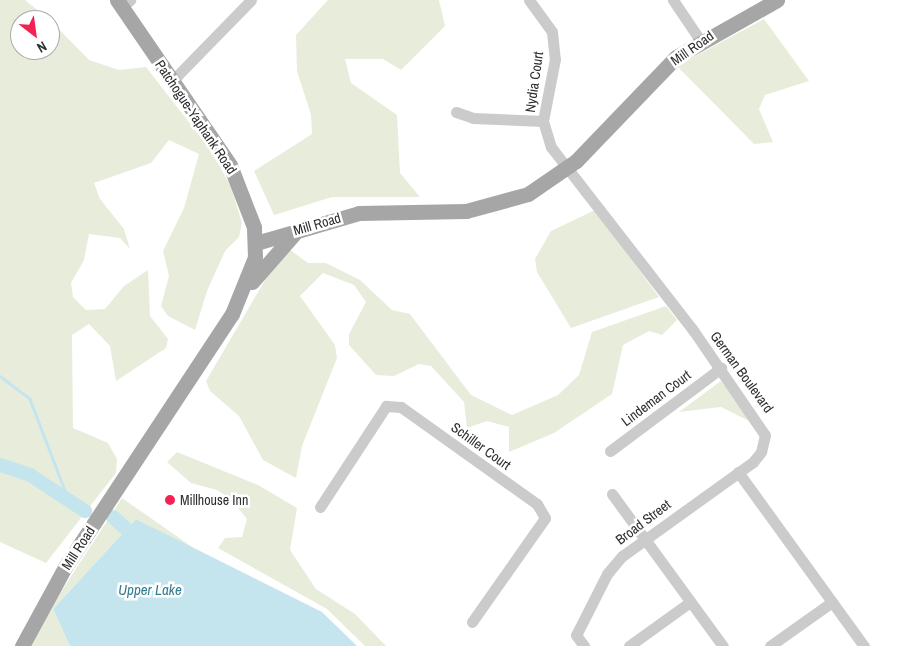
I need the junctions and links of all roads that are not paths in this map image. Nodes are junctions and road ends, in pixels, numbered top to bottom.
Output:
1 (251, 0) edge
2 (529, 0) edge
3 (673, 0) edge
4 (777, 0) edge
5 (123, 2) edge
6 (700, 40) junction
7 (172, 81) junction
8 (456, 112) dead end
9 (543, 121) junction
10 (567, 169) junction
11 (304, 227) junction
12 (256, 243) junction
13 (245, 290) junction
14 (721, 368) junction
15 (610, 451) dead end
16 (738, 472) junction
17 (612, 494) dead end
18 (320, 506) dead end
19 (644, 539) junction
20 (690, 602) junction
21 (832, 602) junction
22 (472, 622) dead end
23 (22, 646) edge
24 (584, 646) edge
25 (629, 646) edge
26 (722, 646) edge
27 (770, 646) edge
28 (864, 646) edge

1 - 7 street
2 - 9 street, Nydia Court
3 - 6 street
4 - 6 main road, Mill Road
5 - 7 main road, Patchogue-Yaphank Road
6 - 10 main road, Mill Road
7 - 12 main road, Patchogue-Yaphank Road
8 - 9 street
9 - 10 street, Nydia Court
10 - 11 main road, Mill Road
10 - 14 street, German Boulevard
11 - 12 main road, Mill Road
11 - 13 main road
12 - 13 main road, Mill Road
13 - 23 main road, Mill Road
14 - 15 street, Lindeman Court
14 - 16 street, German Boulevard
16 - 19 street, Broad Street
16 - 21 street
17 - 19 street
18 - 22 street, Schiller Court
19 - 20 street
19 - 24 street, Broad Street
20 - 25 street
20 - 26 street
21 - 27 street
21 - 28 street

